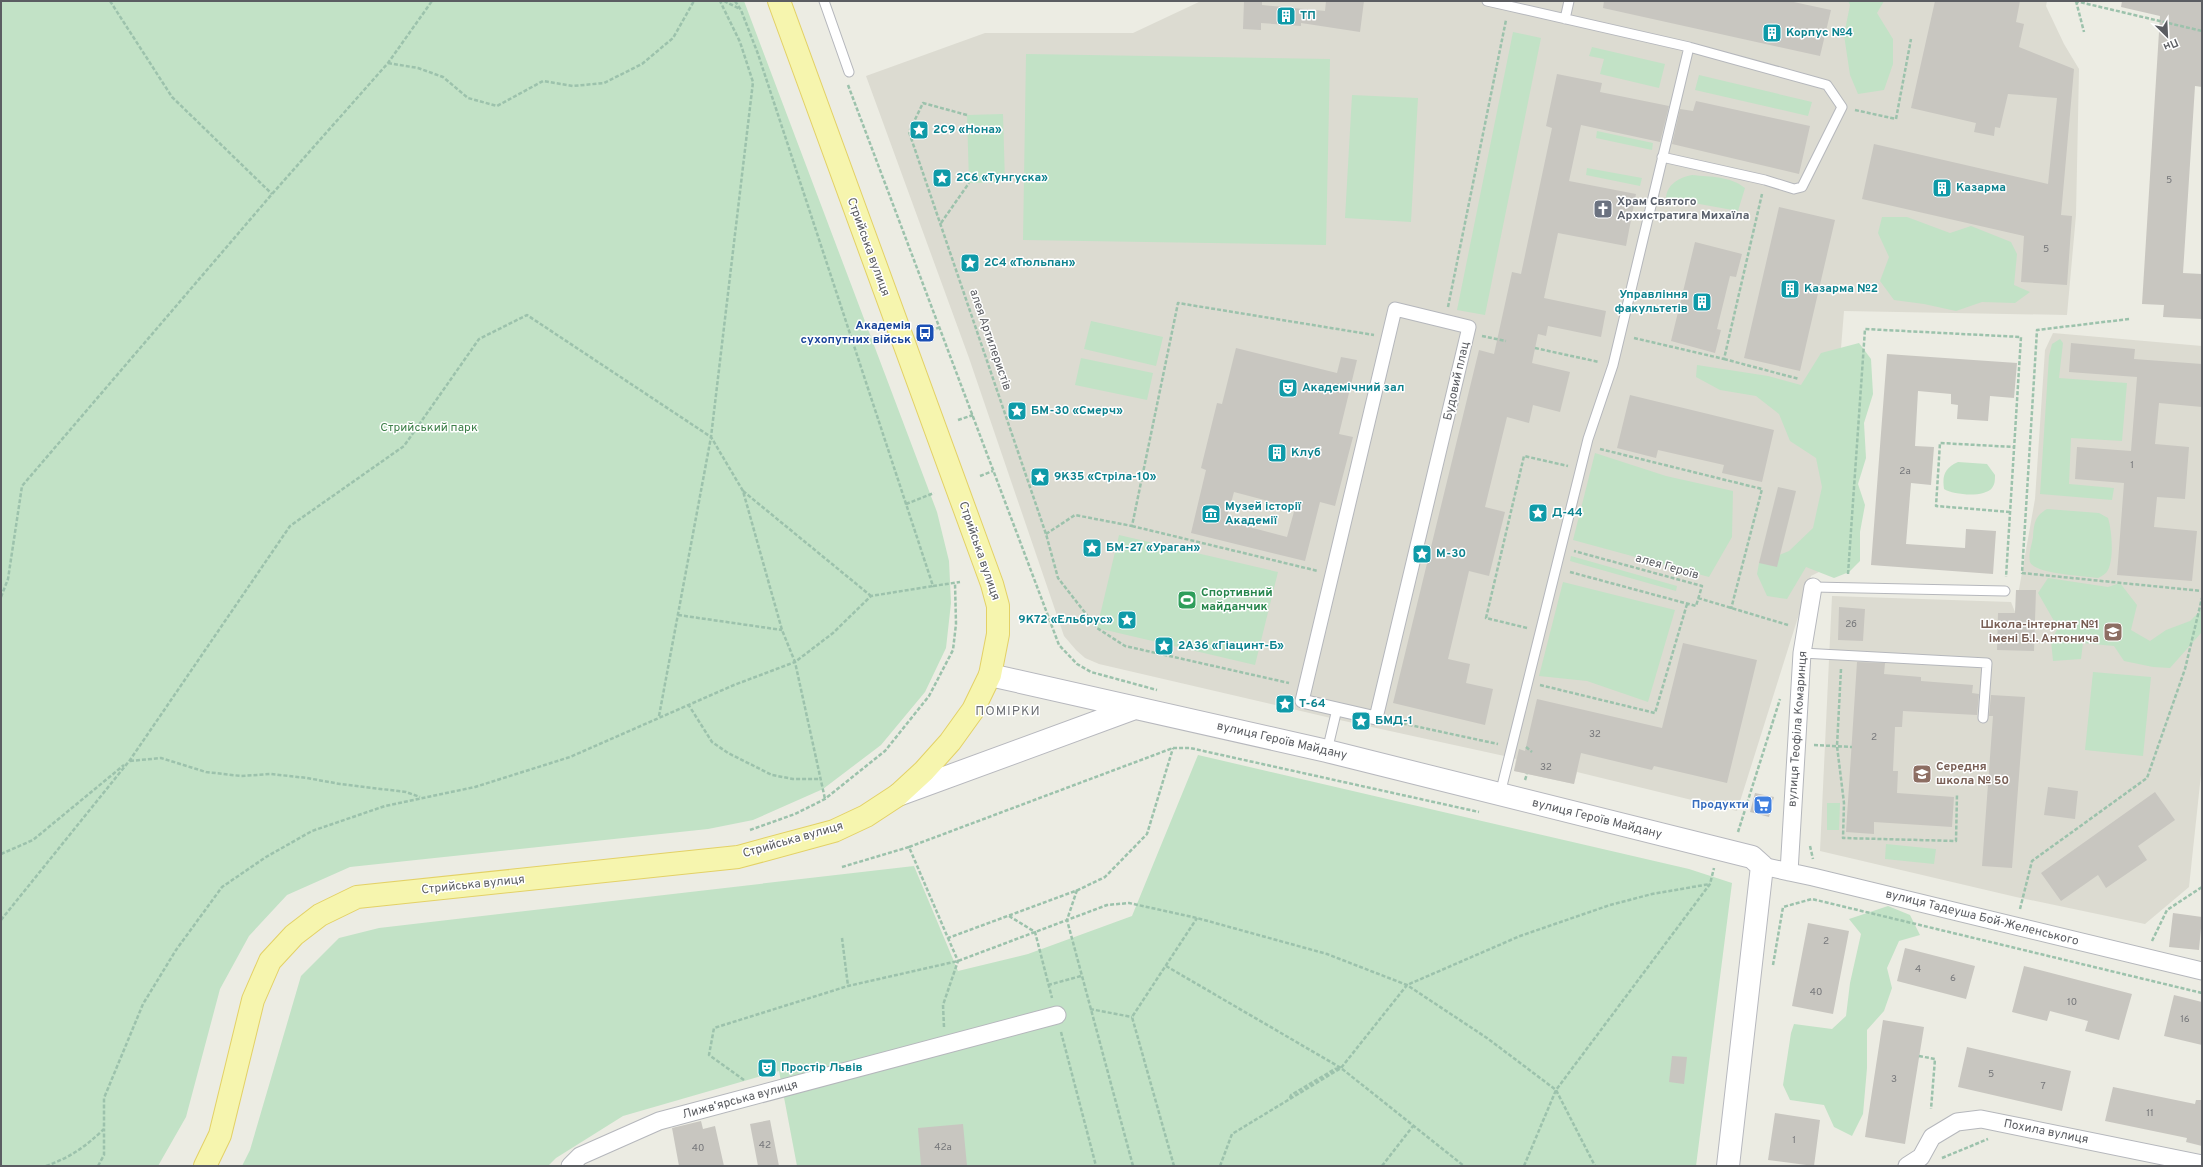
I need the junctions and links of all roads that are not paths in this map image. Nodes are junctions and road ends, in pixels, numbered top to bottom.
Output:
1 (779, 1) edge
2 (824, 1) edge
3 (1487, 1) edge
4 (1569, 1) edge
5 (1565, 19) junction
6 (1689, 47) junction
7 (850, 72) dead end
8 (1662, 157) junction
9 (1813, 587) joint
10 (2005, 592) road end
11 (1802, 653) junction
12 (990, 675) junction
13 (1134, 708) junction
14 (1337, 709) junction
15 (1983, 718) dead end
16 (1327, 751) junction
17 (1500, 794) junction
18 (898, 795) junction
19 (1762, 866) junction
20 (1790, 872) junction
21 (2202, 971) edge
22 (1057, 1016) road end
23 (2202, 1164) edge
24 (205, 1166) edge
25 (570, 1166) edge
26 (1728, 1166) edge
27 (1907, 1166) edge

1 - 12 main road, Стрийська вулиця
2 - 7 lane
3 - 5 lane
4 - 5 lane
5 - 6 lane
6 - 8 lane
6 - 8 lane
8 - 17 lane
9 - 10 lane
9 - 11 street, вулиця Теофіла Комаринця
11 - 15 lane
11 - 20 street, вулиця Теофіла Комаринця
12 - 13 main road, вулиця Героїв Майдану
12 - 18 main road, Стрийська вулиця
13 - 16 main road, вулиця Героїв Майдану
13 - 18 main road
14 - 14 street, Будовий плац
14 - 16 lane
16 - 17 main road, вулиця Героїв Майдану
17 - 19 main road, вулиця Героїв Майдану
18 - 24 main road, Стрийська вулиця
19 - 20 street, вулиця Тадеуша Бой-Желенського
19 - 26 main road
20 - 21 street, вулиця Тадеуша Бой-Желенського
22 - 25 street, Лижвʼярська вулиця
23 - 27 street, Похила вулиця

